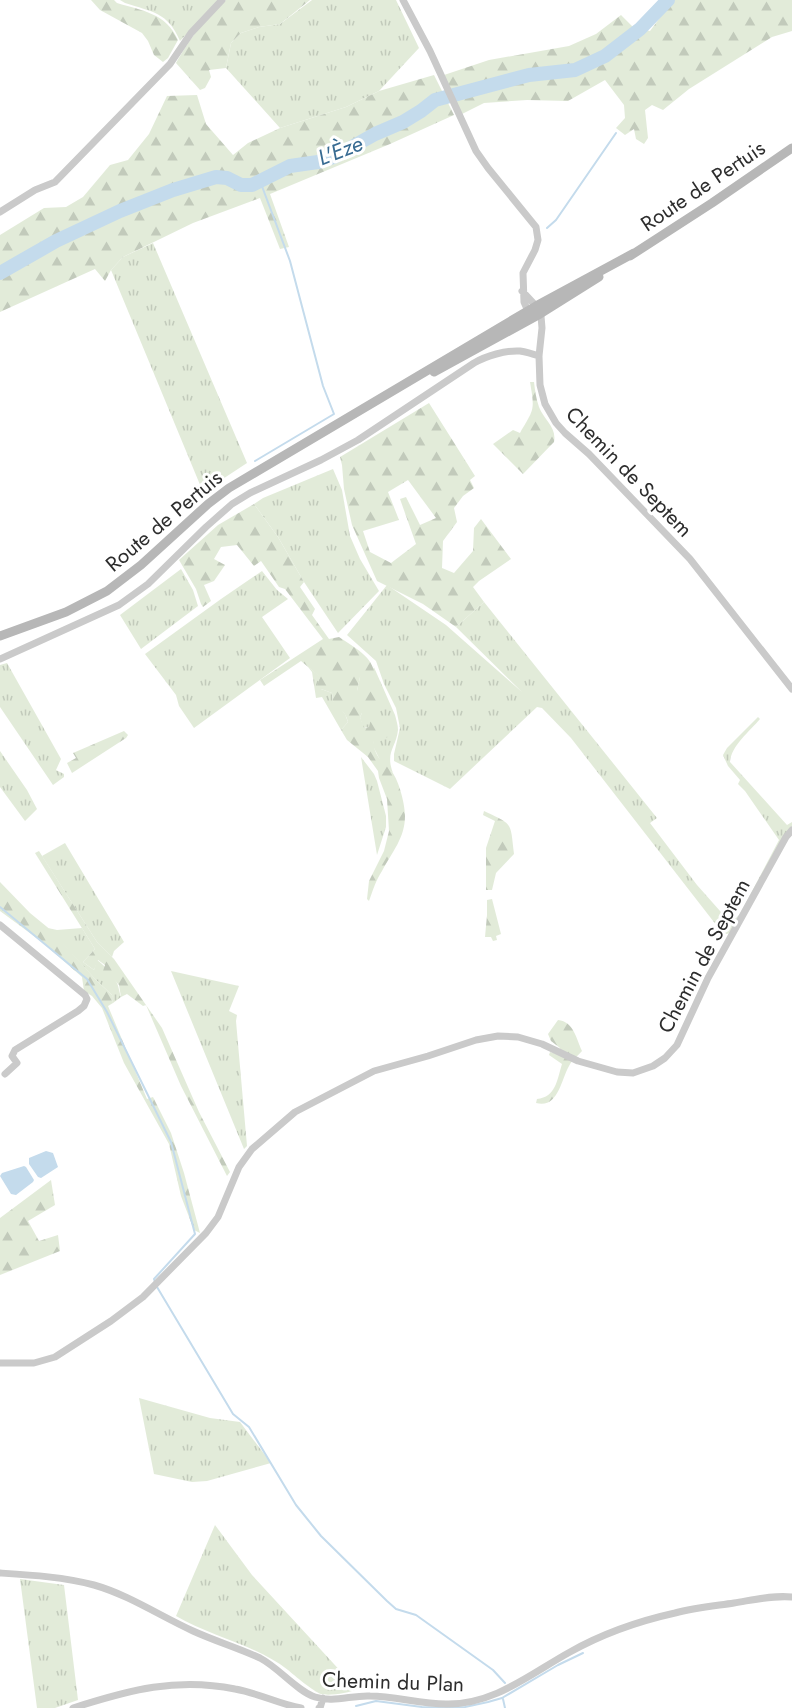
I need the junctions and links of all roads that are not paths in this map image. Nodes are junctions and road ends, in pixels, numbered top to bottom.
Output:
1 (222, 0) edge
2 (403, 0) edge
3 (792, 148) edge
4 (0, 212) edge
5 (535, 310) junction
6 (539, 356) junction
7 (0, 636) edge
8 (0, 659) edge
9 (792, 689) edge
10 (792, 830) edge
11 (0, 926) edge
12 (5, 1074) dead end
13 (0, 1363) edge
14 (0, 1573) edge
15 (792, 1597) edge
16 (323, 1698) junction
17 (73, 1708) edge
18 (301, 1708) edge
19 (319, 1708) edge

1 - 4 street
2 - 5 street
3 - 5 main road, Route de Pertuis
5 - 6 street, Chemin de Septem
5 - 7 main road, Route de Pertuis
6 - 8 street
6 - 9 street, Chemin de Septem
10 - 13 street, Chemin de Septem
11 - 12 street
14 - 16 street, Chemin du Plan
15 - 16 street, Chemin du Plan
16 - 19 street
17 - 18 street

